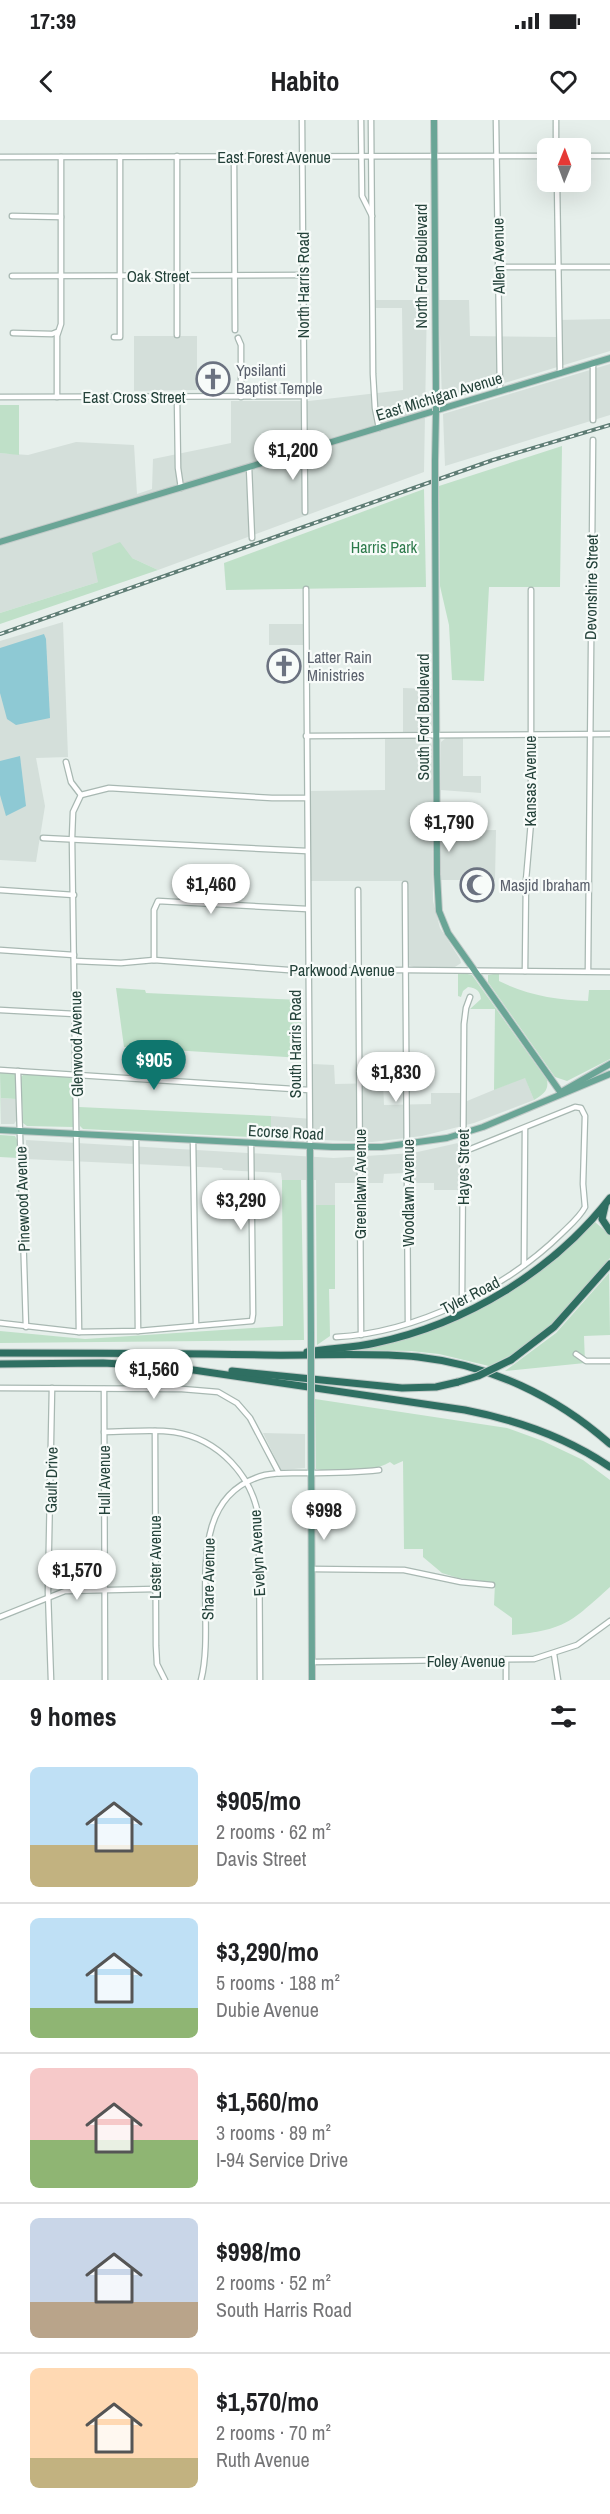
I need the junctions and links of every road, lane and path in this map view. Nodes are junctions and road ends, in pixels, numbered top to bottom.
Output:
1 (302, 120) edge
2 (361, 120) edge
3 (371, 120) edge
4 (434, 120) edge
5 (496, 120) edge
6 (556, 120) edge
7 (556, 138) edge
8 (177, 156) junction
9 (434, 156) junction
10 (537, 156) edge
11 (591, 156) edge
12 (610, 156) edge
13 (0, 157) edge
14 (61, 157) junction
15 (120, 157) junction
16 (234, 157) junction
17 (302, 157) junction
18 (361, 157) junction
19 (372, 157) junction
20 (497, 157) junction
21 (557, 192) edge
22 (12, 216) dead end
23 (372, 216) junction
24 (61, 217) junction
25 (498, 267) junction
26 (558, 267) junction
27 (610, 267) edge
28 (303, 275) junction
29 (12, 276) dead end
30 (61, 276) junction
31 (120, 276) junction
32 (178, 276) junction
33 (234, 276) junction
34 (235, 330) dead end
35 (57, 332) junction
36 (13, 333) dead end
37 (177, 335) dead end
38 (119, 337) dead end
39 (238, 339) dead end
40 (610, 358) edge
41 (593, 363) junction
42 (560, 373) junction
43 (500, 391) junction
44 (303, 396) junction
45 (0, 397) edge
46 (57, 397) junction
47 (177, 397) junction
48 (241, 397) junction
49 (436, 411) joint
50 (593, 420) dead end
51 (379, 428) junction
52 (593, 440) dead end
53 (304, 450) junction
54 (249, 467) junction
55 (182, 488) junction
56 (304, 512) dead end
57 (252, 538) dead end
58 (0, 542) edge
59 (306, 589) dead end
60 (531, 590) dead end
61 (610, 734) edge
62 (530, 735) junction
63 (590, 735) junction
64 (306, 736) junction
65 (436, 736) junction
66 (66, 762) dead end
67 (81, 795) junction
68 (306, 798) junction
69 (43, 838) dead end
70 (72, 838) junction
71 (307, 851) junction
72 (405, 884) dead end
73 (0, 890) edge
74 (358, 890) dead end
75 (74, 895) junction
76 (307, 909) junction
77 (0, 950) edge
78 (74, 958) junction
79 (154, 960) junction
80 (406, 969) junction
81 (474, 970) junction
82 (308, 971) junction
83 (358, 971) junction
84 (525, 971) junction
85 (588, 971) junction
86 (610, 972) edge
87 (470, 997) dead end
88 (0, 1010) edge
89 (75, 1014) junction
90 (610, 1064) edge
91 (0, 1070) edge
92 (18, 1071) junction
93 (76, 1074) junction
94 (610, 1074) edge
95 (309, 1090) junction
96 (561, 1093) junction
97 (525, 1128) junction
98 (0, 1130) edge
99 (20, 1131) junction
100 (464, 1133) junction
101 (76, 1134) junction
102 (136, 1137) junction
103 (194, 1140) junction
104 (251, 1143) junction
105 (408, 1145) junction
106 (310, 1146) junction
107 (360, 1148) junction
108 (464, 1152) junction
109 (608, 1201) edge
110 (610, 1231) edge
111 (610, 1264) edge
112 (524, 1265) junction
113 (462, 1301) junction
114 (408, 1322) junction
115 (0, 1323) edge
116 (196, 1326) junction
117 (26, 1327) junction
118 (138, 1331) junction
119 (79, 1332) junction
120 (361, 1335) junction
121 (336, 1337) dead end
122 (0, 1353) edge
123 (576, 1354) dead end
124 (296, 1355) junction
125 (610, 1361) edge
126 (0, 1364) edge
127 (218, 1373) junction
128 (0, 1388) edge
129 (52, 1388) junction
130 (104, 1389) junction
131 (155, 1431) junction
132 (104, 1432) junction
133 (610, 1444) edge
134 (610, 1467) edge
135 (379, 1470) dead end
136 (279, 1473) junction
137 (312, 1473) junction
138 (247, 1483) junction
139 (312, 1569) junction
140 (492, 1585) dead end
141 (104, 1589) junction
142 (155, 1589) junction
143 (48, 1597) junction
144 (0, 1617) edge
145 (610, 1621) edge
146 (554, 1654) junction
147 (506, 1661) junction
148 (312, 1662) junction
149 (51, 1680) edge
150 (105, 1680) edge
151 (165, 1680) edge
152 (201, 1680) edge
153 (260, 1680) edge
154 (312, 1680) edge
155 (506, 1680) edge
156 (558, 1680) edge

1 - 17 street, North Harris Road
2 - 18 street
3 - 19 street
4 - 9 main road, North Ford Boulevard
5 - 20 street, Allen Avenue
6 - 7 street
8 - 15 street, East Forest Avenue
8 - 16 street, East Forest Avenue
8 - 32 street
9 - 19 street, East Forest Avenue
9 - 20 street, East Forest Avenue
9 - 49 main road, North Ford Boulevard, bridge
10 - 20 street, East Forest Avenue
11 - 12 street
13 - 14 street, East Forest Avenue
14 - 15 street, East Forest Avenue
14 - 24 street
15 - 31 street
16 - 17 street, East Forest Avenue
16 - 33 street
17 - 18 street, East Forest Avenue
17 - 28 street, North Harris Road
18 - 19 street, East Forest Avenue
18 - 23 street
19 - 23 street
20 - 25 street, Allen Avenue
21 - 26 street
22 - 24 street
23 - 51 street
24 - 30 street
25 - 26 street
25 - 43 street, Allen Avenue
26 - 27 street
26 - 42 street
28 - 33 street, Oak Street
28 - 44 street, North Harris Road
29 - 30 street, Oak Street
30 - 31 street, Oak Street
30 - 35 street
31 - 32 street, Oak Street
31 - 38 street
32 - 33 street, Oak Street
32 - 37 street
33 - 34 street
35 - 36 street
35 - 46 street
39 - 48 street
40 - 41 main road, East Michigan Avenue
41 - 42 main road, East Michigan Avenue
41 - 50 street
42 - 43 main road, East Michigan Avenue
43 - 51 main road, East Michigan Avenue
44 - 48 street, East Cross Street
44 - 53 street, North Harris Road
45 - 46 street, East Cross Street
46 - 47 street, East Cross Street
47 - 48 street, East Cross Street
47 - 55 street
49 - 65 main road, South Ford Boulevard, bridge
51 - 53 main road, East Michigan Avenue
52 - 63 street, Devonshire Street
53 - 54 main road, East Michigan Avenue
53 - 56 street
54 - 55 main road, East Michigan Avenue
54 - 57 street
55 - 58 main road, East Michigan Avenue
59 - 64 street, South Harris Road
60 - 62 street, Kansas Avenue
61 - 63 street
62 - 63 street
62 - 65 street
62 - 84 street, Kansas Avenue
63 - 85 street, Devonshire Street
64 - 65 street
64 - 68 street, South Harris Road
65 - 81 main road, South Ford Boulevard
66 - 67 street
67 - 68 street
67 - 70 street, Glenwood Avenue
68 - 71 street, South Harris Road
69 - 70 street
70 - 71 street
70 - 75 street, Glenwood Avenue
71 - 76 street, South Harris Road
72 - 80 street, Woodlawn Avenue
73 - 75 street
74 - 83 street, Greenlawn Avenue
75 - 78 street, Glenwood Avenue
76 - 79 street
76 - 82 street, South Harris Road
77 - 78 street, Parkwood Avenue
78 - 79 street, Parkwood Avenue
78 - 89 street, Glenwood Avenue
79 - 82 street, Parkwood Avenue
80 - 81 street, Parkwood Avenue
80 - 83 street, Parkwood Avenue
80 - 105 street, Woodlawn Avenue
81 - 84 street, Parkwood Avenue
81 - 96 main road, South Ford Boulevard
82 - 83 street, Parkwood Avenue
82 - 95 street, South Harris Road
83 - 107 street, Greenlawn Avenue
84 - 85 street, Parkwood Avenue
85 - 86 street, Parkwood Avenue
87 - 100 street, Hayes Street
88 - 89 street
89 - 93 street, Glenwood Avenue
90 - 96 main road, Ecorse Road
91 - 92 street
92 - 93 street
92 - 99 street, Pinewood Avenue
93 - 95 street
93 - 101 street, Glenwood Avenue
94 - 96 main road, Ecorse Road
95 - 106 street, South Harris Road
96 - 100 main road, Ecorse Road
97 - 108 street
97 - 112 street
97 - 112 street, Tyler Road
98 - 99 main road, Ecorse Road
99 - 101 main road, Ecorse Road
99 - 117 street, Pinewood Avenue
100 - 105 main road, Ecorse Road
100 - 108 street, Hayes Street
101 - 102 main road, Ecorse Road
101 - 119 street, Glenwood Avenue
102 - 103 main road, Ecorse Road
102 - 118 street
103 - 104 main road, Ecorse Road
103 - 116 street
104 - 106 main road, Ecorse Road
104 - 116 street
105 - 107 main road, Ecorse Road
105 - 114 street, Woodlawn Avenue
106 - 107 main road, Ecorse Road
106 - 137 main road, South Harris Road, bridge
107 - 120 street, Greenlawn Avenue
108 - 113 street, Hayes Street
109 - 110 highway
109 - 124 highway
111 - 127 highway, bridge
112 - 113 street, Tyler Road
113 - 114 street, Tyler Road
114 - 120 street, Tyler Road
115 - 117 street
116 - 118 street
117 - 119 street
118 - 119 street
120 - 121 street, Tyler Road
122 - 124 highway
123 - 125 street
124 - 133 highway
126 - 127 highway
127 - 134 highway
128 - 129 street
129 - 130 street
129 - 143 street, Gault Drive
130 - 132 street, Hull Avenue
130 - 136 street
131 - 132 street, Evelyn Avenue
131 - 138 street, Evelyn Avenue
131 - 142 street, Lester Avenue
132 - 141 street, Hull Avenue
135 - 137 street, Share Avenue
136 - 137 street, Share Avenue
136 - 138 street, Share Avenue
137 - 139 main road, South Harris Road
138 - 152 street, Share Avenue
138 - 153 street, Evelyn Avenue
139 - 140 street
139 - 148 main road, South Harris Road
141 - 142 street
141 - 143 street
141 - 150 street, Hull Avenue
142 - 151 street, Lester Avenue
143 - 144 street
143 - 149 street, Gault Drive
145 - 146 street, Foley Avenue
146 - 147 street, Foley Avenue
146 - 156 street
147 - 148 street, Foley Avenue
147 - 155 street
148 - 154 main road, South Harris Road

